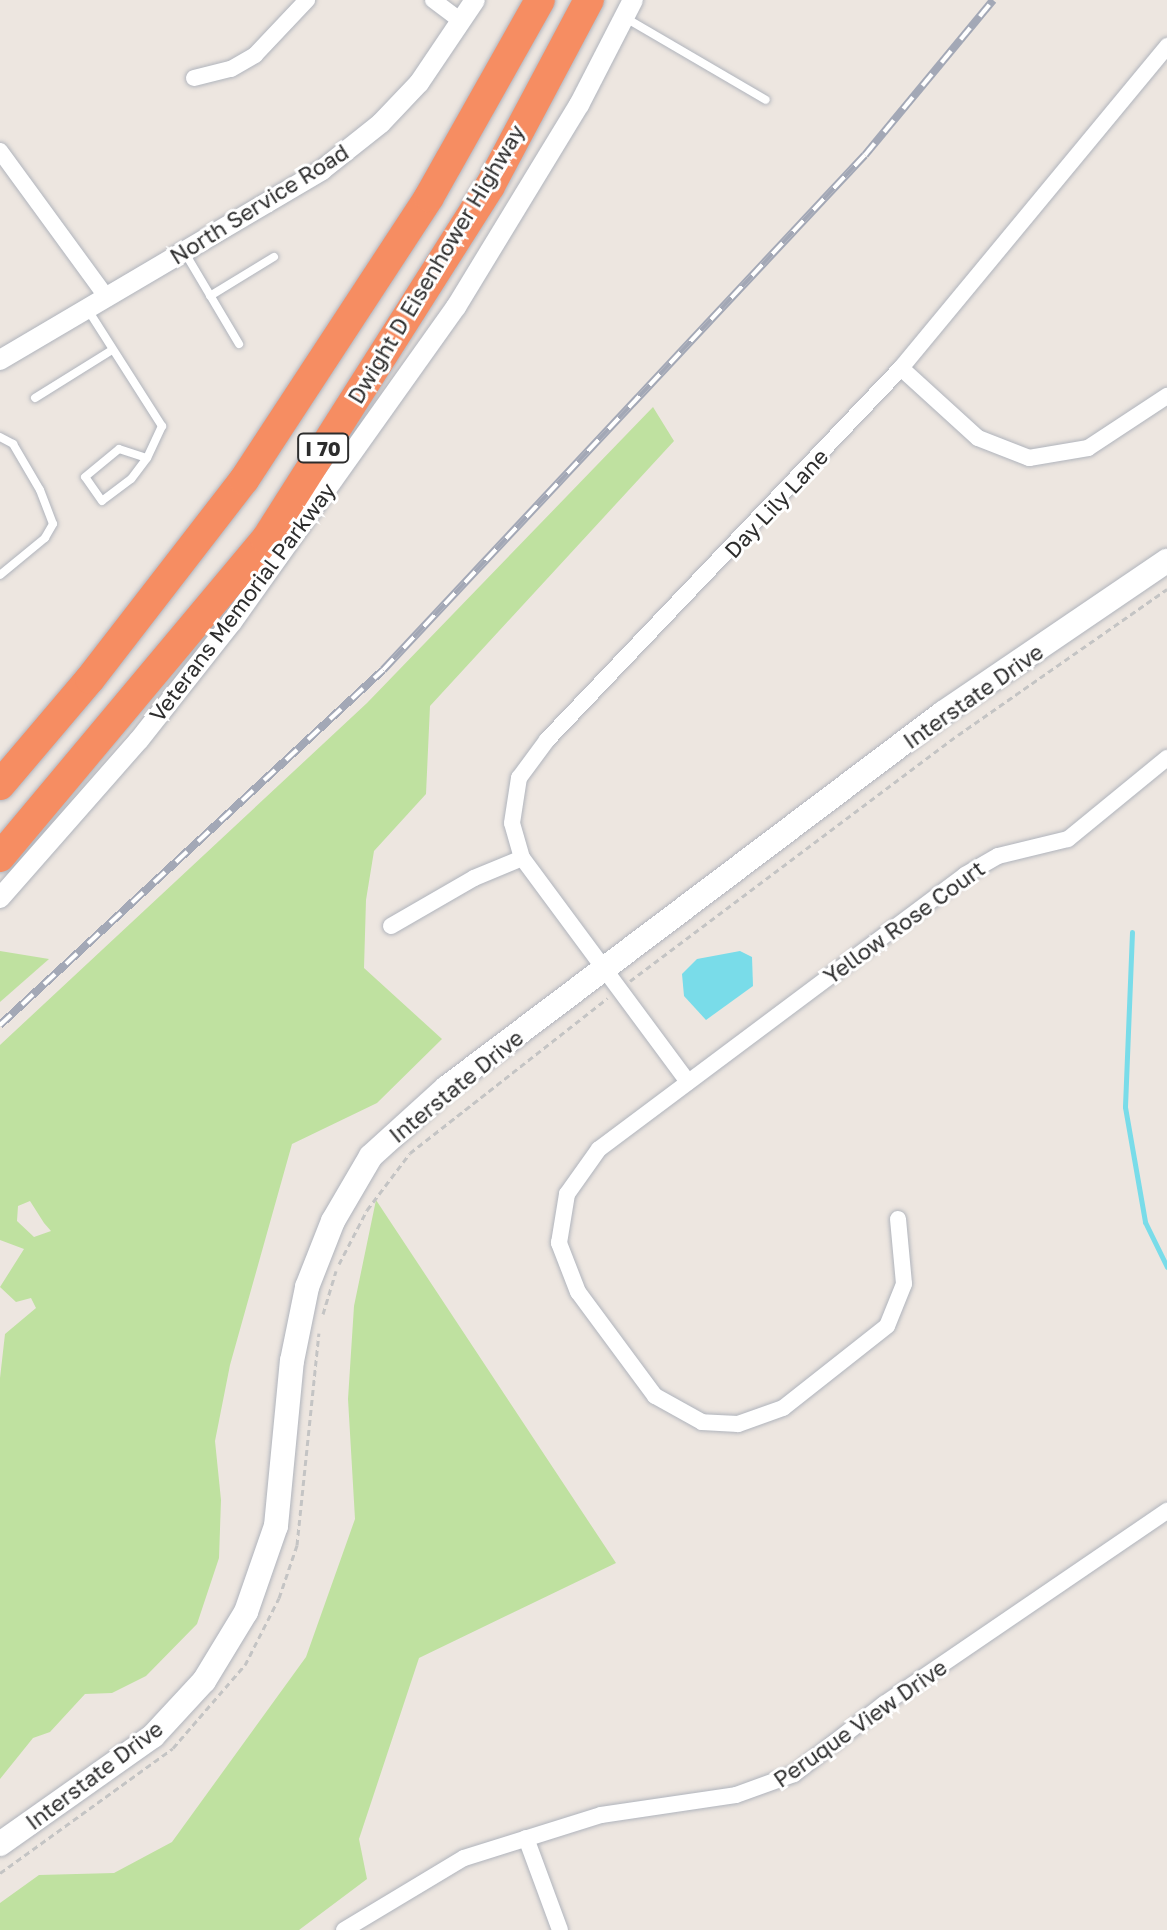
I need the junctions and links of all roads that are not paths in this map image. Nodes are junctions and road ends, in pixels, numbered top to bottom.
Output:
1 (307, 0) edge
2 (433, 0) edge
3 (475, 0) edge
4 (540, 0) edge
5 (589, 0) edge
6 (628, 8) edge
7 (462, 22) junction
8 (1167, 46) edge
9 (194, 78) dead end
10 (766, 100) dead end
11 (0, 151) edge
12 (184, 252) junction
13 (274, 257) dead end
14 (210, 296) junction
15 (107, 298) junction
16 (88, 309) junction
17 (239, 344) dead end
18 (112, 350) junction
19 (0, 360) edge
20 (901, 368) junction
21 (1167, 396) edge
22 (35, 398) dead end
23 (0, 437) edge
24 (147, 458) junction
25 (1167, 561) edge
26 (0, 575) edge
27 (1167, 758) edge
28 (0, 785) edge
29 (0, 857) edge
30 (522, 858) junction
31 (0, 898) edge
32 (391, 926) dead end
33 (614, 980) junction
34 (688, 1082) junction
35 (898, 1219) dead end
36 (1167, 1511) edge
37 (526, 1838) junction
38 (0, 1844) edge
39 (344, 1930) edge
40 (560, 1930) edge

1 - 9 street
2 - 7 street
3 - 7 street, North Service Road
4 - 28 highway, Dwight D Eisenhower Highway / I 70
5 - 29 highway, Dwight D Eisenhower Highway / I 70
6 - 10 lane
6 - 31 street, Veterans Memorial Parkway
7 - 12 street, North Service Road
8 - 20 street, Day Lily Lane
11 - 15 street
12 - 14 lane
12 - 15 street, North Service Road
13 - 14 lane
14 - 17 lane
15 - 16 street, North Service Road
16 - 18 lane
16 - 19 street, North Service Road
18 - 22 lane
18 - 24 lane
20 - 21 street
20 - 30 street, Day Lily Lane
23 - 26 lane
24 - 24 lane
25 - 33 main road, Interstate Drive
27 - 34 street, Yellow Rose Court
30 - 32 street
30 - 33 street, Day Lily Lane
33 - 34 street, Day Lily Lane
33 - 38 main road, Interstate Drive
34 - 35 street, Yellow Rose Court
36 - 37 street, Peruque View Drive
37 - 39 street, Peruque View Drive
37 - 40 street

